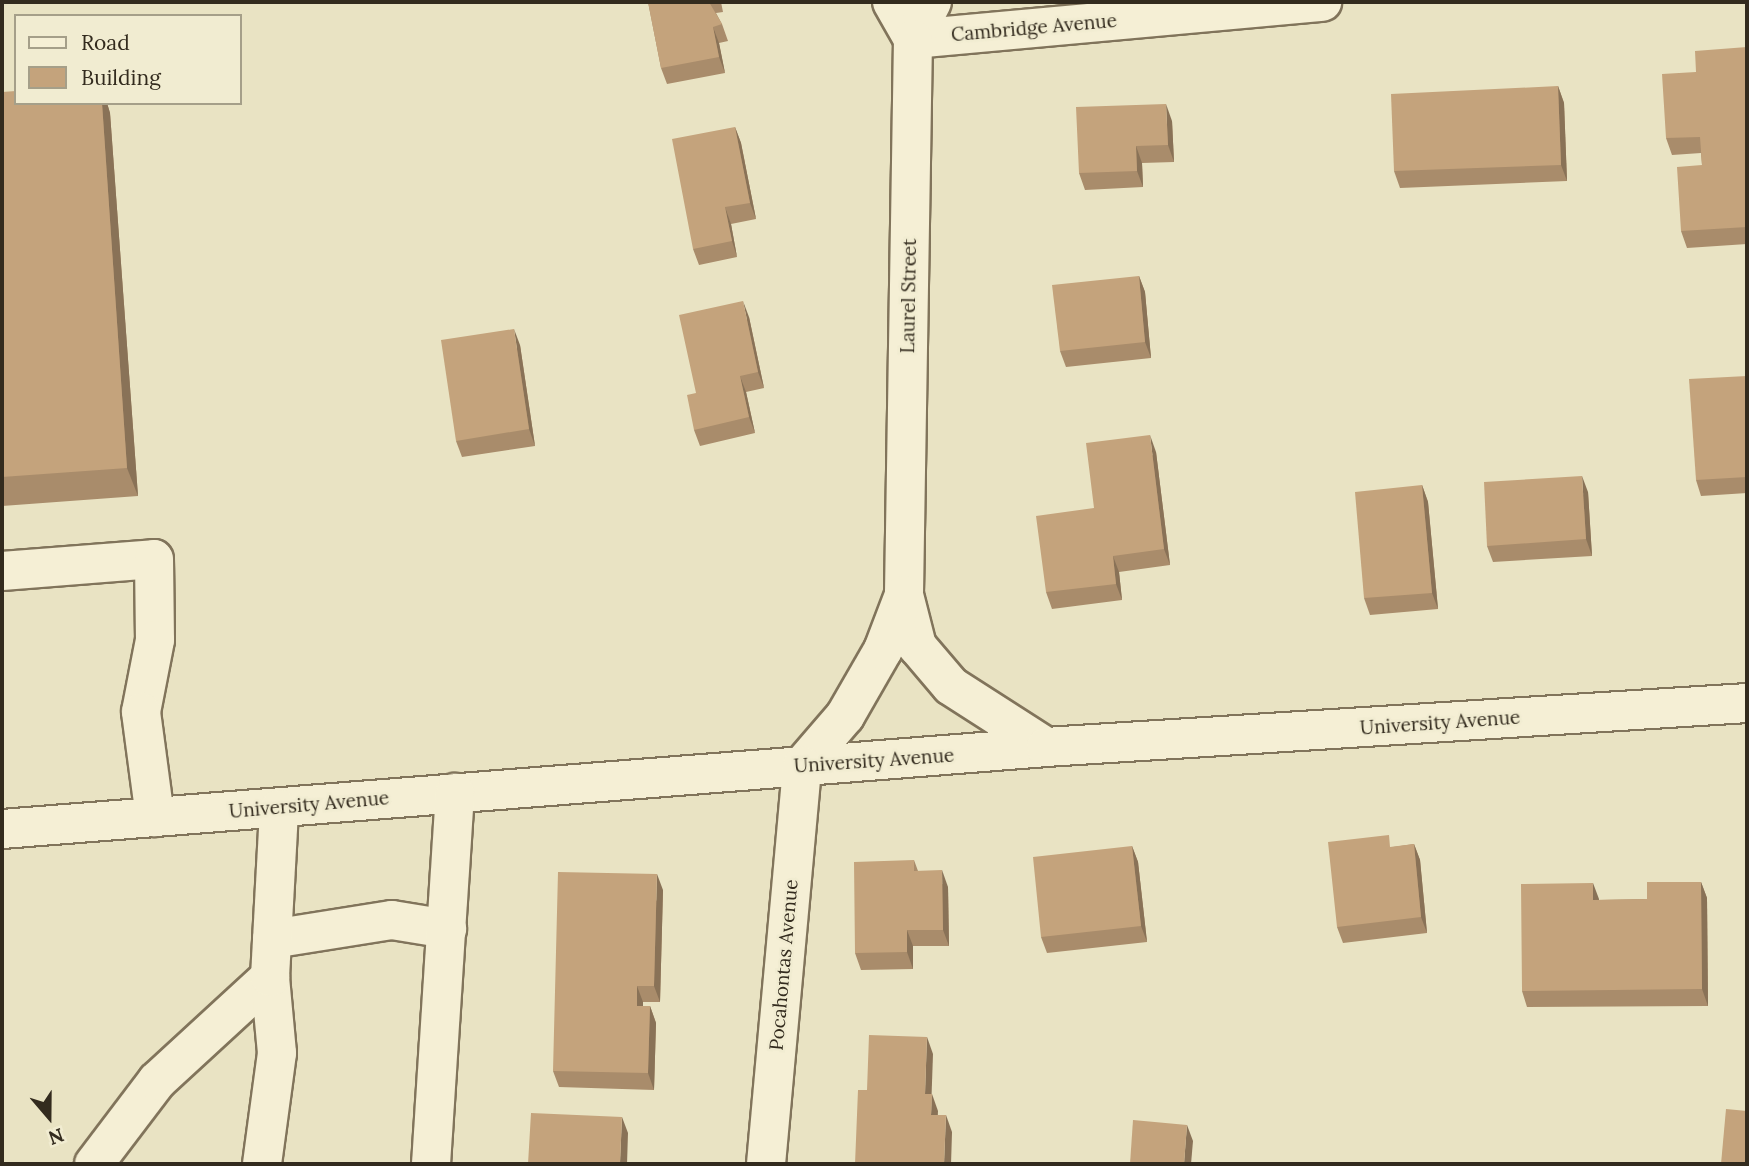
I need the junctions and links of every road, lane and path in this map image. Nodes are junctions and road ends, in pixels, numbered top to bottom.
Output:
1 (892, 2) edge
2 (932, 2) edge
3 (1322, 2) edge
4 (913, 39) junction
5 (2, 571) edge
6 (904, 595) junction
7 (1747, 703) edge
8 (1046, 747) junction
9 (802, 766) junction
10 (455, 793) junction
11 (279, 809) junction
12 (155, 817) junction
13 (2, 830) edge
14 (447, 929) junction
15 (272, 939) junction
16 (270, 977) junction
17 (94, 1164) edge
18 (262, 1164) edge
19 (431, 1164) edge
20 (766, 1164) edge

1 - 4 street
2 - 4 street, Laurel Street
3 - 4 street, Cambridge Avenue
4 - 6 street, Laurel Street
5 - 12 street
6 - 8 street
6 - 9 street
7 - 8 street, University Avenue
8 - 9 street, University Avenue
9 - 10 street, University Avenue
9 - 20 street, Pocahontas Avenue
10 - 11 street, University Avenue
10 - 14 street
11 - 12 street, University Avenue
11 - 15 street
12 - 13 street, University Avenue
14 - 15 street
14 - 19 street
15 - 16 street
16 - 17 street
16 - 18 street

